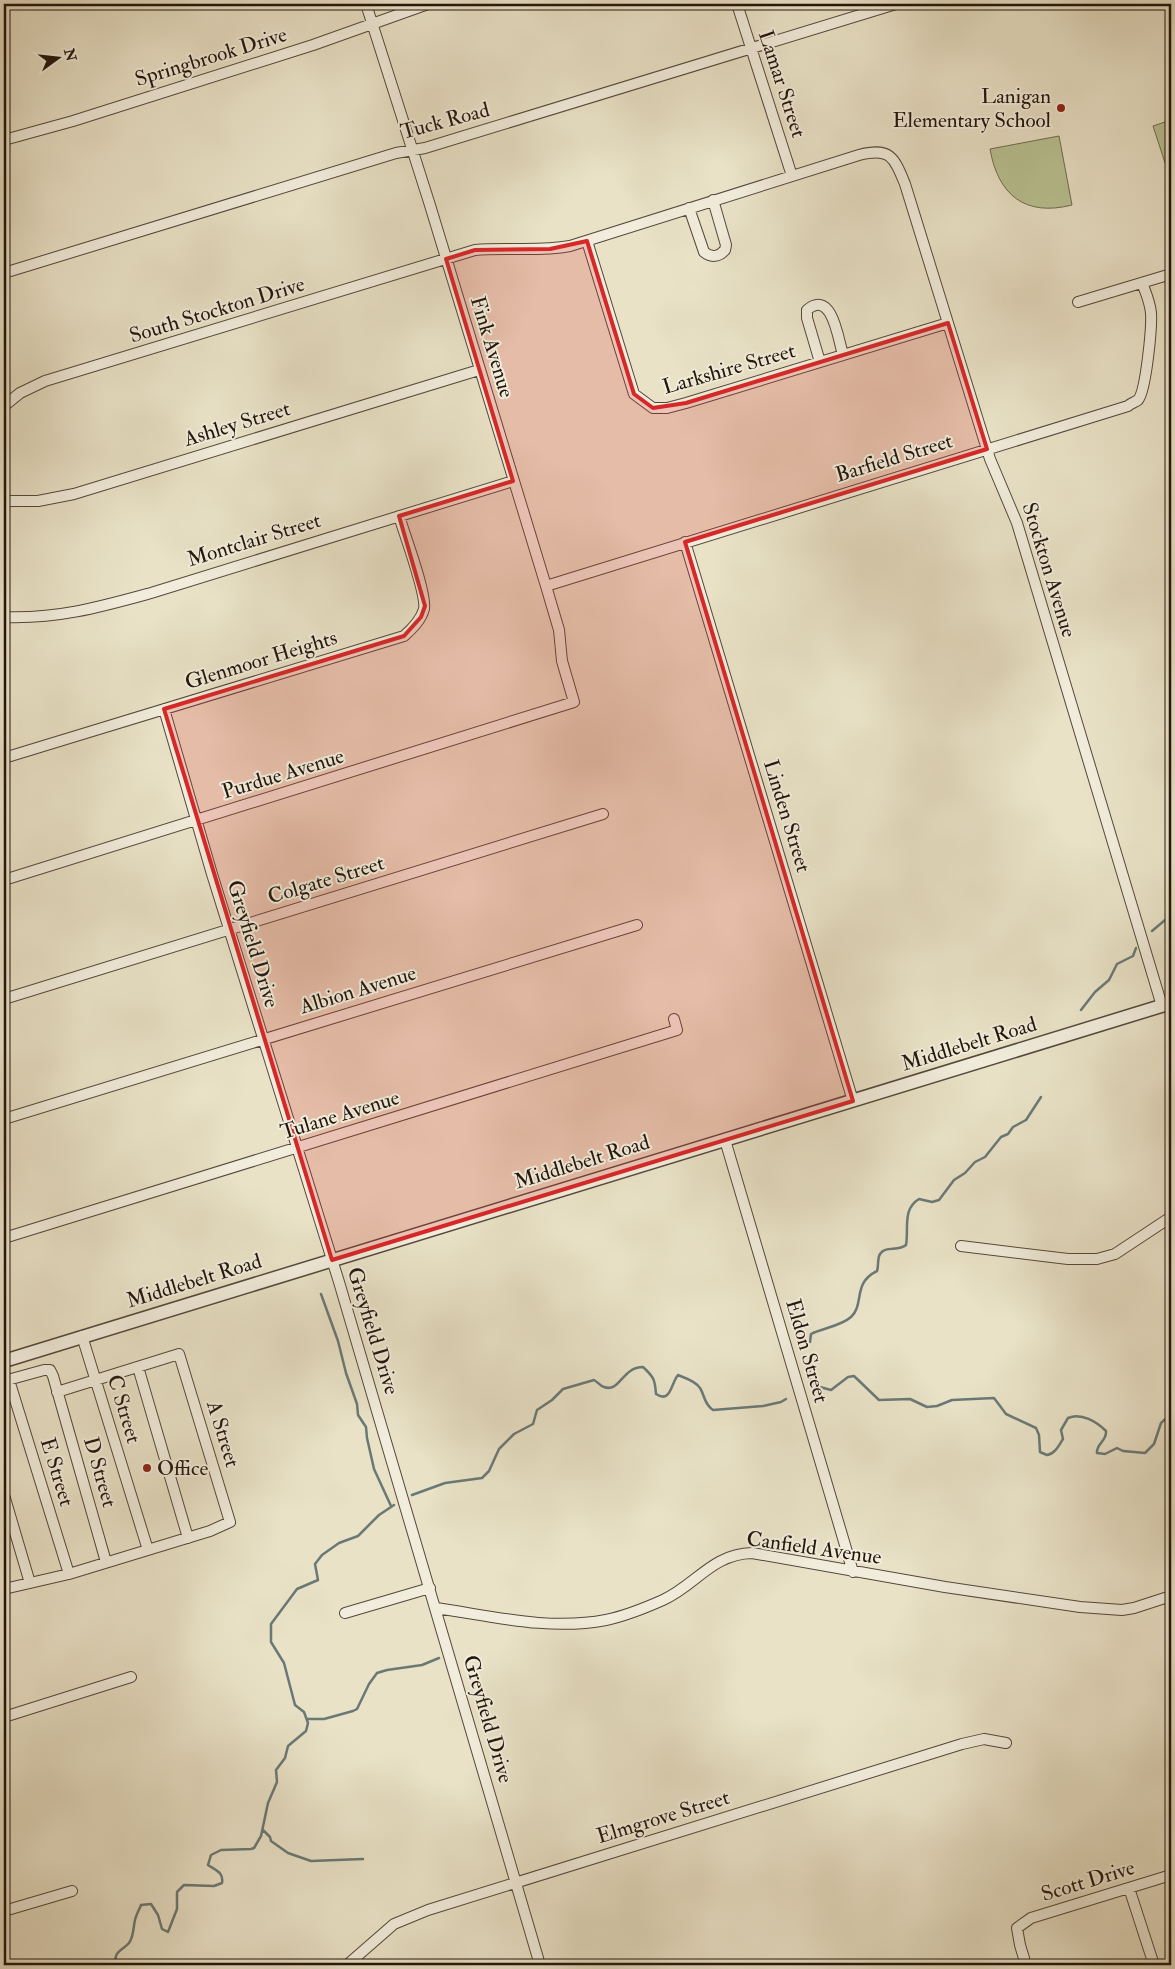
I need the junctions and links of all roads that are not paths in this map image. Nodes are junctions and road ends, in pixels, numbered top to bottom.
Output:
1 (366, 4) edge
2 (428, 4) edge
3 (737, 4) edge
4 (896, 4) edge
5 (373, 24) junction
6 (750, 48) junction
7 (4, 140) edge
8 (413, 150) junction
9 (886, 153) joint
10 (792, 176) junction
11 (713, 200) junction
12 (689, 208) junction
13 (587, 240) junction
14 (446, 259) junction
15 (4, 273) edge
16 (1171, 274) edge
17 (1142, 283) junction
18 (1078, 302) dead end
19 (948, 323) junction
20 (843, 355) junction
21 (820, 362) junction
22 (479, 370) junction
23 (4, 406) edge
24 (987, 449) junction
25 (513, 481) junction
26 (4, 501) edge
27 (399, 516) junction
28 (685, 542) junction
29 (546, 586) junction
30 (4, 617) edge
31 (574, 702) joint
32 (164, 709) junction
33 (4, 758) edge
34 (603, 814) dead end
35 (196, 820) junction
36 (4, 880) edge
37 (637, 925) dead end
38 (230, 929) junction
39 (4, 1000) edge
40 (1166, 1005) edge
41 (674, 1019) dead end
42 (263, 1039) junction
43 (852, 1100) junction
44 (4, 1119) edge
45 (725, 1140) junction
46 (298, 1148) junction
47 (1171, 1217) edge
48 (4, 1238) edge
49 (961, 1246) dead end
50 (332, 1260) junction
51 (82, 1336) junction
52 (4, 1361) edge
53 (138, 1367) junction
54 (96, 1380) junction
55 (6, 1381) edge
56 (57, 1392) junction
57 (4, 1495) edge
58 (188, 1538) junction
59 (148, 1550) junction
60 (106, 1562) junction
61 (853, 1572) junction
62 (69, 1574) junction
63 (30, 1583) junction
64 (430, 1588) junction
65 (4, 1589) edge
66 (1171, 1596) edge
67 (436, 1608) junction
68 (345, 1613) dead end
69 (131, 1678) dead end
70 (4, 1717) edge
71 (1006, 1743) dead end
72 (1171, 1875) edge
73 (516, 1883) junction
74 (1130, 1888) junction
75 (72, 1891) dead end
76 (4, 1911) edge
77 (347, 1965) edge
78 (540, 1965) edge
79 (1026, 1965) edge
80 (1154, 1965) edge

1 - 5 street, Fink Avenue
2 - 5 street, Springbrook Drive
3 - 6 street, Lamar Street
4 - 6 street, Tuck Road
5 - 7 street, Springbrook Drive
5 - 8 street, Fink Avenue
6 - 8 street, Tuck Road
6 - 10 street, Lamar Street
8 - 14 street, Fink Avenue
8 - 15 street, Tuck Road
9 - 10 street, South Stockton Drive
9 - 19 street, Stockton Avenue
10 - 11 street, South Stockton Drive
11 - 12 street, South Stockton Drive
11 - 12 street
12 - 13 street, South Stockton Drive
13 - 14 street, South Stockton Drive
13 - 21 street, Larkshire Street
14 - 22 street, Fink Avenue
14 - 23 street, South Stockton Drive
16 - 17 street
17 - 18 street
17 - 24 street, Barfield Street
19 - 20 street, Larkshire Street
19 - 24 street, Stockton Avenue
20 - 21 street, Larkshire Street
20 - 21 street, Larkshire Street
22 - 25 street, Fink Avenue
22 - 26 street, Ashley Street
24 - 28 street, Barfield Street
24 - 40 street, Stockton Avenue
25 - 27 street, Montclair Street
25 - 29 street, Fink Avenue
27 - 30 street, Montclair Street
27 - 32 street, Glenmoor Heights
28 - 29 street, Barfield Street
28 - 43 street, Linden Street
29 - 31 street, Fink Avenue
31 - 35 street, Purdue Avenue
32 - 33 street, Glenmoor Heights
32 - 35 street, Greyfield Drive
34 - 38 street, Colgate Street
35 - 36 street, Purdue Avenue
35 - 38 street, Greyfield Drive
37 - 42 street, Albion Avenue
38 - 39 street, Colgate Street
38 - 42 street, Greyfield Drive
40 - 43 street, Middlebelt Road
41 - 46 street, Tulane Avenue
42 - 44 street, Albion Avenue
42 - 46 street, Greyfield Drive
43 - 45 street, Middlebelt Road
45 - 50 street, Middlebelt Road
45 - 61 street, Eldon Street
46 - 48 street, Tulane Avenue
46 - 50 street, Greyfield Drive
47 - 49 street
50 - 51 street, Middlebelt Road
50 - 64 street, Greyfield Drive
51 - 52 street, Middlebelt Road
51 - 54 street, C Street
53 - 54 street, A Street
53 - 58 street
53 - 58 street, A Street
54 - 56 street, A Street
54 - 59 street, C Street
55 - 56 street, D Street
55 - 62 street, E Street
56 - 60 street, D Street
57 - 63 street
58 - 59 street
59 - 60 street
60 - 62 street
61 - 66 street, Canfield Avenue
61 - 67 street, Canfield Avenue
62 - 63 street
63 - 65 street
64 - 67 street, Greyfield Drive
64 - 68 street
67 - 73 street, Greyfield Drive
69 - 70 street
71 - 73 street, Elmgrove Street
72 - 74 street, Scott Drive
73 - 77 street, Elmgrove Street
73 - 78 street, Greyfield Drive
74 - 79 street, Scott Drive
74 - 80 street
75 - 76 street

